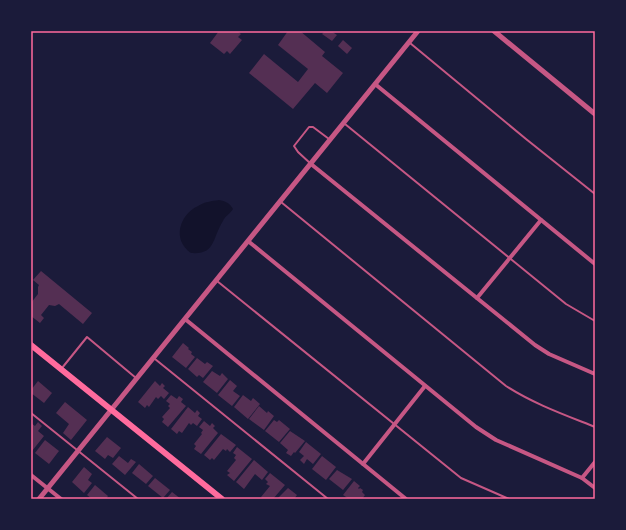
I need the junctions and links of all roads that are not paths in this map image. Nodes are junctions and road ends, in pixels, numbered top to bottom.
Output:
1 (418, 31) edge
2 (494, 31) edge
3 (409, 43) junction
4 (375, 84) junction
5 (595, 114) edge
6 (344, 123) junction
7 (330, 140) junction
8 (311, 164) junction
9 (595, 194) edge
10 (280, 202) junction
11 (541, 220) junction
12 (248, 241) junction
13 (509, 259) junction
14 (595, 264) edge
15 (216, 280) junction
16 (477, 298) junction
17 (185, 319) junction
18 (595, 321) edge
19 (31, 345) edge
20 (154, 358) junction
21 (61, 369) junction
22 (595, 374) edge
23 (137, 378) junction
24 (425, 386) junction
25 (112, 410) junction
26 (31, 413) edge
27 (395, 424) junction
28 (595, 427) edge
29 (79, 450) junction
30 (595, 462) edge
31 (363, 464) junction
32 (31, 474) edge
33 (582, 478) junction
34 (48, 488) junction
35 (595, 488) edge
36 (39, 499) edge
37 (61, 499) edge
38 (138, 499) edge
39 (222, 499) edge
40 (328, 499) edge
41 (406, 499) edge
42 (509, 499) edge

1 - 3 street
2 - 5 street
3 - 4 street
3 - 9 lane
4 - 6 street
4 - 11 street
6 - 7 street
6 - 13 lane
7 - 8 street
7 - 8 lane
8 - 10 street
8 - 16 street
10 - 12 street
10 - 28 lane
11 - 13 street
11 - 14 street
12 - 15 street
12 - 24 street
13 - 16 street
13 - 18 lane
15 - 17 street
15 - 27 lane
16 - 22 street
17 - 20 street
17 - 31 street
19 - 21 main road
20 - 23 street
20 - 40 lane
21 - 23 lane
21 - 25 main road
23 - 25 street
24 - 27 street
24 - 33 street
25 - 29 street
25 - 39 main road
26 - 29 lane
27 - 31 street
27 - 42 lane
29 - 34 street
29 - 38 lane
30 - 33 street
31 - 41 street
32 - 34 street
33 - 35 street
34 - 36 street
34 - 37 street

